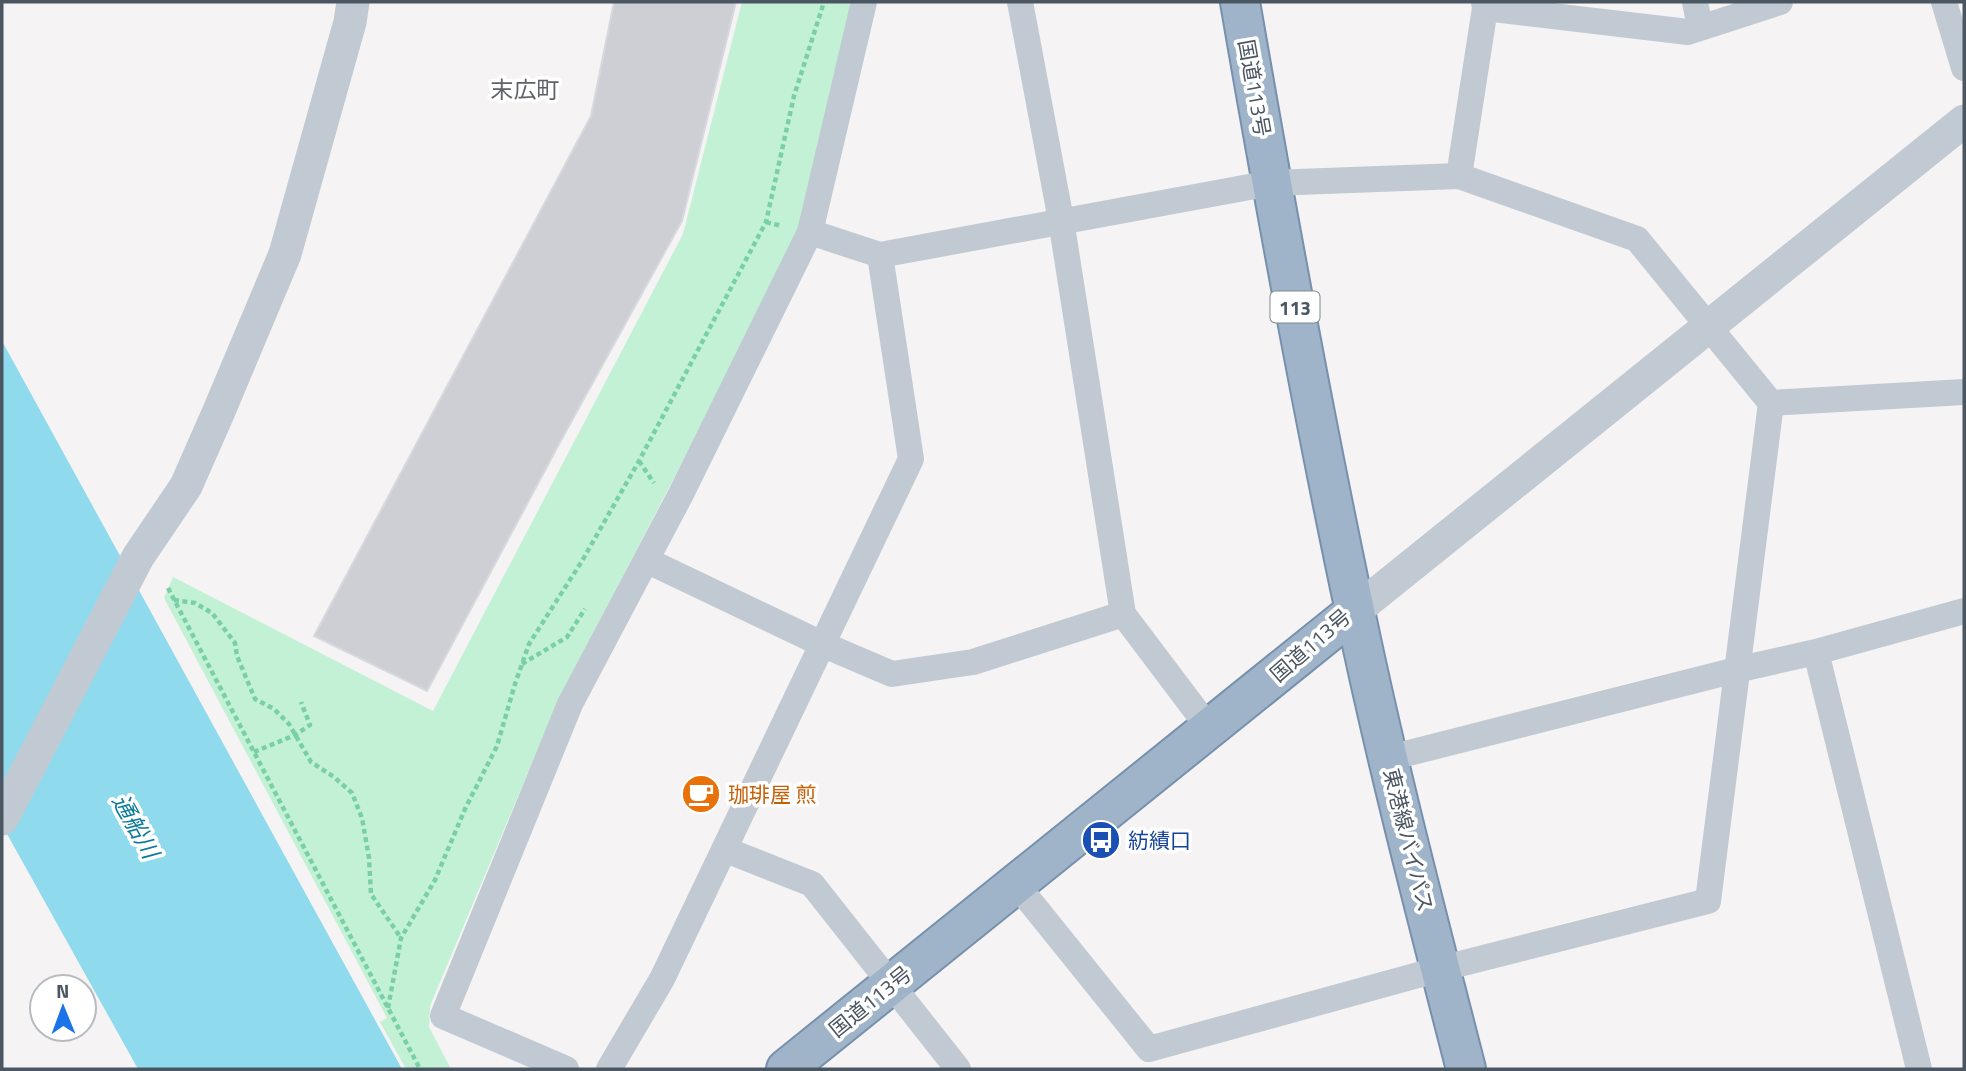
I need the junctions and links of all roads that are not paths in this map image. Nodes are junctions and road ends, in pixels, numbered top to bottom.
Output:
1 (353, 2) edge
2 (864, 2) edge
3 (1020, 2) edge
4 (1240, 2) edge
5 (1780, 2) edge
6 (1944, 2) edge
7 (1485, 5) edge
8 (1697, 14) edge
9 (1964, 68) edge
10 (1964, 121) edge
11 (1459, 176) junction
12 (1271, 183) junction
13 (1061, 220) junction
14 (810, 232) junction
15 (880, 255) junction
16 (1707, 326) junction
17 (1964, 392) edge
18 (1771, 403) junction
19 (646, 560) junction
20 (1355, 611) junction
21 (1964, 611) edge
22 (1122, 614) junction
23 (824, 645) junction
24 (1816, 652) junction
25 (1736, 670) junction
26 (1209, 728) junction
27 (1389, 758) junction
28 (2, 819) edge
29 (726, 850) junction
30 (1016, 884) junction
31 (1440, 969) junction
32 (890, 984) junction
33 (566, 1069) edge
34 (609, 1069) edge
35 (786, 1069) edge
36 (958, 1069) edge
37 (1466, 1069) edge
38 (1919, 1069) edge

1 - 28 street
2 - 14 street
3 - 13 street
4 - 12 highway, 国道113号 / 113
5 - 8 street
6 - 9 street
7 - 8 street
7 - 11 street
10 - 16 street
11 - 12 street
11 - 16 street
12 - 13 street
12 - 20 highway, 国道113号 / 113
13 - 15 street
13 - 22 street
14 - 15 street
14 - 19 street
15 - 23 street
16 - 18 street
16 - 20 street
17 - 18 street
18 - 25 street
19 - 23 street
19 - 33 street
20 - 26 highway, 国道113号
20 - 27 highway, 東港線バイパス / 113
21 - 24 street
22 - 23 street
22 - 26 street
23 - 29 street
24 - 25 street
24 - 38 street
25 - 27 street
25 - 31 street
26 - 30 highway, 国道113号
27 - 31 highway, 東港線バイパス / 113
29 - 32 street
29 - 34 street
30 - 31 street
30 - 32 highway, 国道113号
31 - 37 highway, 東港線バイパス / 113
32 - 35 highway, 国道113号
32 - 36 street

